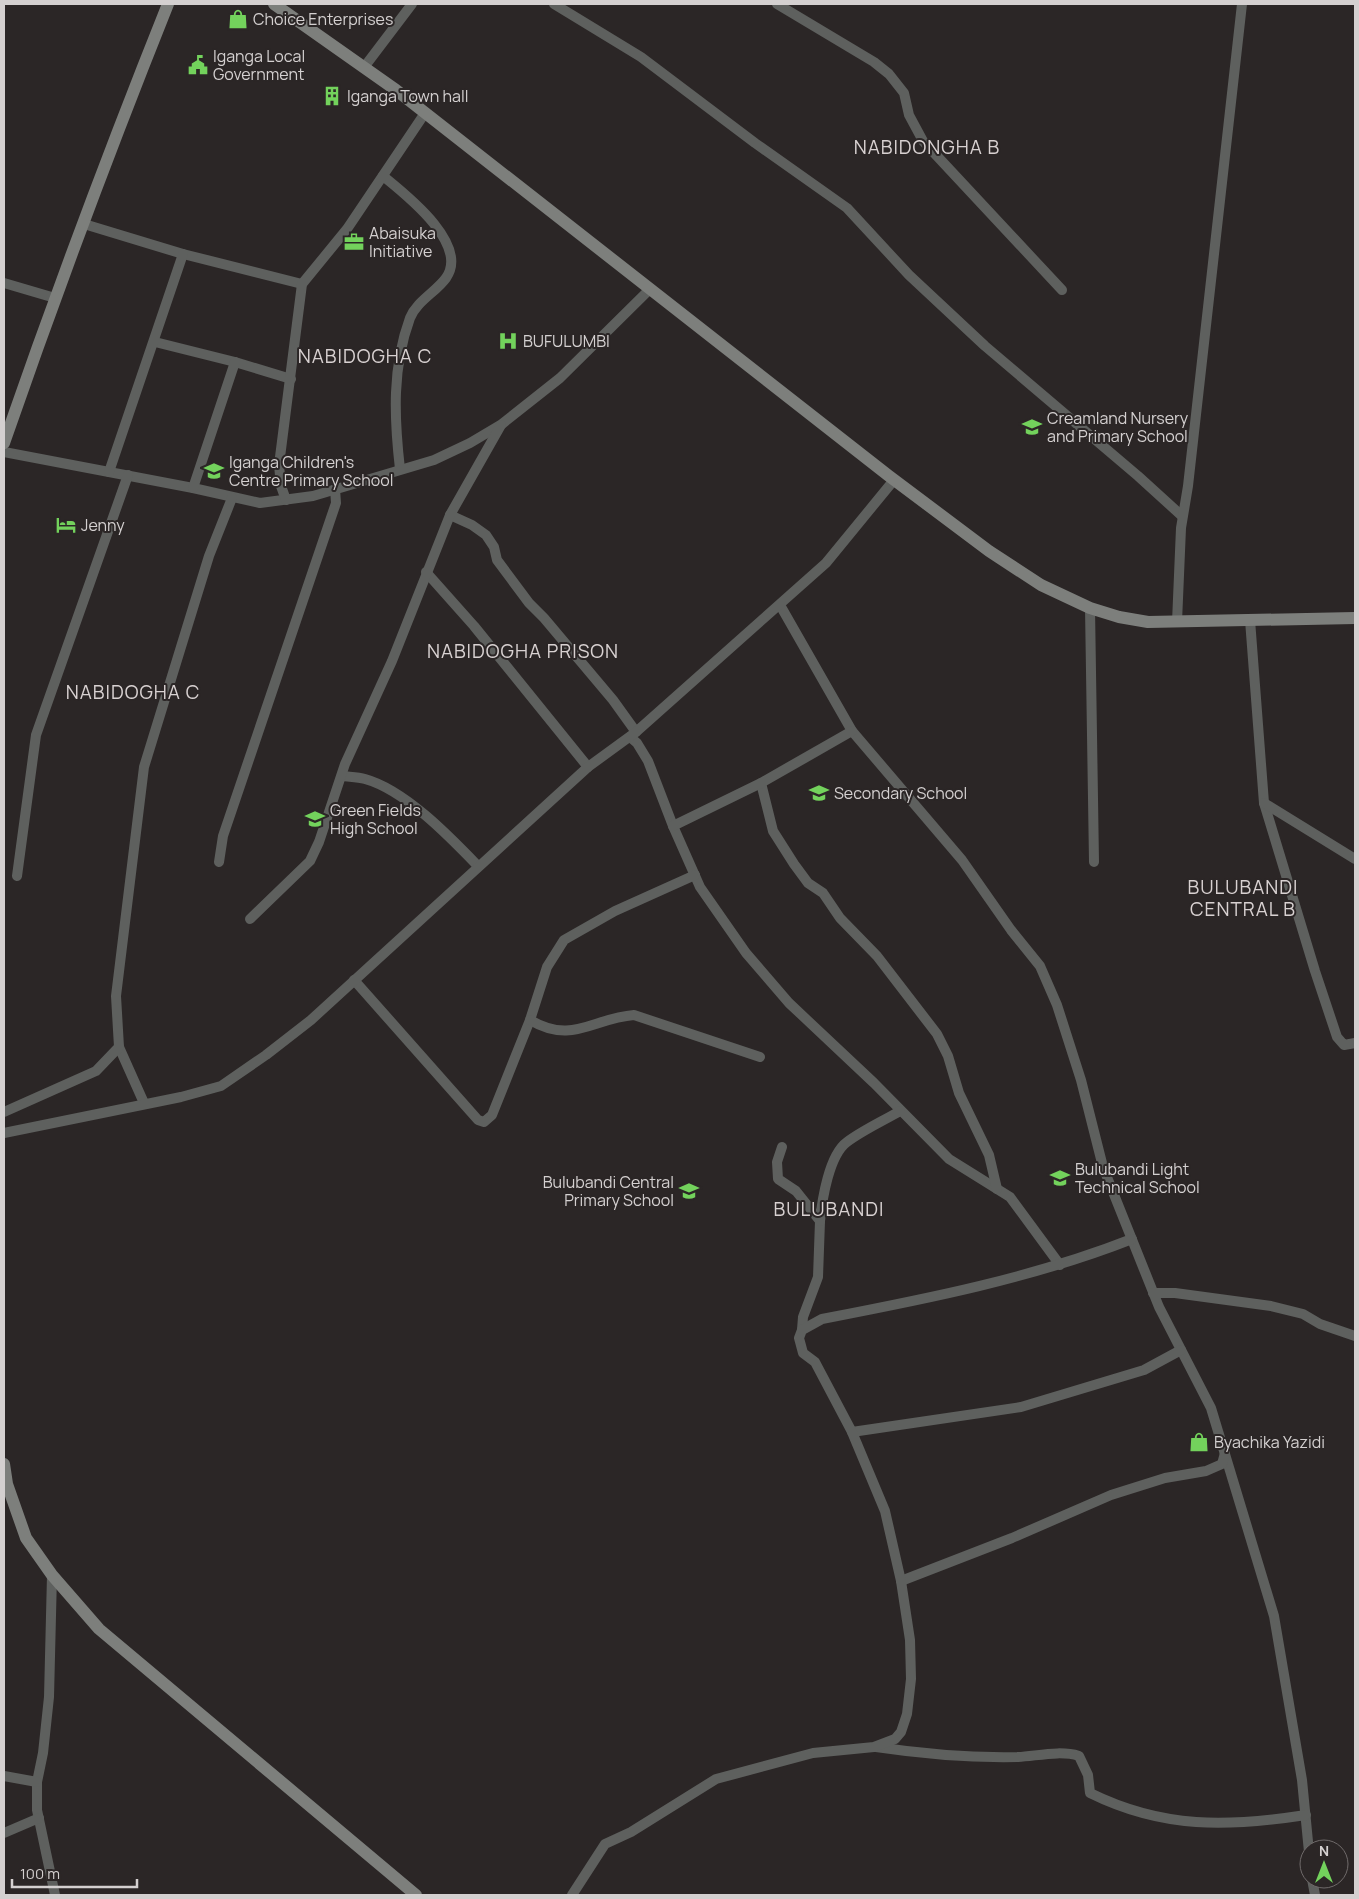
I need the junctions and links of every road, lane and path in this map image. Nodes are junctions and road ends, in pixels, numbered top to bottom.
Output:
1 (168, 4) edge
2 (274, 4) edge
3 (412, 4) edge
4 (554, 4) edge
5 (777, 4) edge
6 (1242, 4) edge
7 (365, 66) junction
8 (425, 113) junction
9 (383, 176) junction
10 (84, 224) junction
11 (183, 254) junction
12 (4, 283) edge
13 (302, 284) junction
14 (650, 289) junction
15 (1062, 290) dead end
16 (54, 298) junction
17 (154, 342) junction
18 (235, 362) junction
19 (291, 380) junction
20 (502, 424) junction
21 (4, 443) edge
22 (4, 452) edge
23 (400, 469) junction
24 (109, 472) junction
25 (128, 475) junction
26 (894, 480) junction
27 (194, 488) junction
28 (336, 489) junction
29 (232, 498) junction
30 (286, 500) junction
31 (450, 515) junction
32 (1182, 516) junction
33 (426, 572) junction
34 (780, 605) junction
35 (1090, 608) junction
36 (1355, 618) edge
37 (1250, 620) junction
38 (1177, 622) junction
39 (852, 731) junction
40 (633, 734) junction
41 (588, 767) junction
42 (342, 776) junction
43 (761, 783) junction
44 (1264, 803) junction
45 (673, 826) junction
46 (1355, 860) edge
47 (219, 862) dead end
48 (1094, 862) dead end
49 (478, 866) junction
50 (694, 875) junction
51 (17, 876) dead end
52 (250, 919) dead end
53 (354, 980) junction
54 (530, 1020) junction
55 (1355, 1043) edge
56 (119, 1047) junction
57 (760, 1057) dead end
58 (144, 1103) junction
59 (900, 1111) junction
60 (4, 1112) edge
61 (4, 1133) edge
62 (782, 1147) dead end
63 (998, 1189) junction
64 (820, 1221) junction
65 (1132, 1239) junction
66 (1060, 1265) junction
67 (1153, 1293) junction
68 (802, 1330) junction
69 (1355, 1336) edge
70 (1182, 1350) junction
71 (852, 1432) junction
72 (1225, 1452) junction
73 (4, 1464) edge
74 (52, 1575) junction
75 (901, 1581) junction
76 (874, 1747) junction
77 (4, 1776) edge
78 (37, 1782) junction
79 (1306, 1815) junction
80 (38, 1818) junction
81 (4, 1833) edge
82 (1308, 1839) edge
83 (55, 1895) edge
84 (416, 1895) edge
85 (572, 1895) edge

1 - 10 main road
2 - 7 main road
3 - 7 street
4 - 32 street
5 - 15 street
6 - 32 street
7 - 8 main road
8 - 9 street
8 - 14 main road
9 - 13 street
9 - 23 street
10 - 11 street
10 - 16 main road
11 - 13 street
11 - 17 street
12 - 16 street
13 - 19 street
14 - 20 street
14 - 26 main road
16 - 21 main road
17 - 18 street
17 - 24 street
18 - 19 street
18 - 27 street
19 - 30 street
20 - 23 street
20 - 31 street
22 - 24 street
23 - 28 street
24 - 25 street
25 - 27 street
25 - 51 street
26 - 34 street
26 - 35 main road
27 - 29 street
28 - 30 street
28 - 47 street
29 - 30 street
29 - 56 street
31 - 33 street
31 - 40 street
32 - 38 street
33 - 41 street
33 - 42 street
34 - 39 street
34 - 40 street
35 - 38 main road
35 - 48 street
36 - 37 main road
37 - 38 main road
37 - 44 street
39 - 43 street
39 - 65 street
40 - 41 street
40 - 45 street
41 - 49 street
42 - 49 street
42 - 52 street
43 - 45 street
43 - 63 street
44 - 46 street
44 - 55 street
45 - 50 street
49 - 53 street
50 - 54 street
50 - 59 street
53 - 54 street
53 - 58 street
54 - 57 street
56 - 58 street
56 - 60 street
58 - 61 street
59 - 63 street
59 - 64 street
62 - 64 street
63 - 66 street
64 - 68 street
65 - 66 street
65 - 67 street
66 - 68 street
67 - 69 street
67 - 70 street
68 - 71 street
70 - 71 street
70 - 72 street
71 - 75 street
72 - 75 street
72 - 79 street
73 - 74 main road
74 - 78 street
74 - 84 main road
75 - 76 street
76 - 79 street
76 - 85 street
77 - 78 street
78 - 80 street
79 - 82 street
80 - 81 street
80 - 83 street

